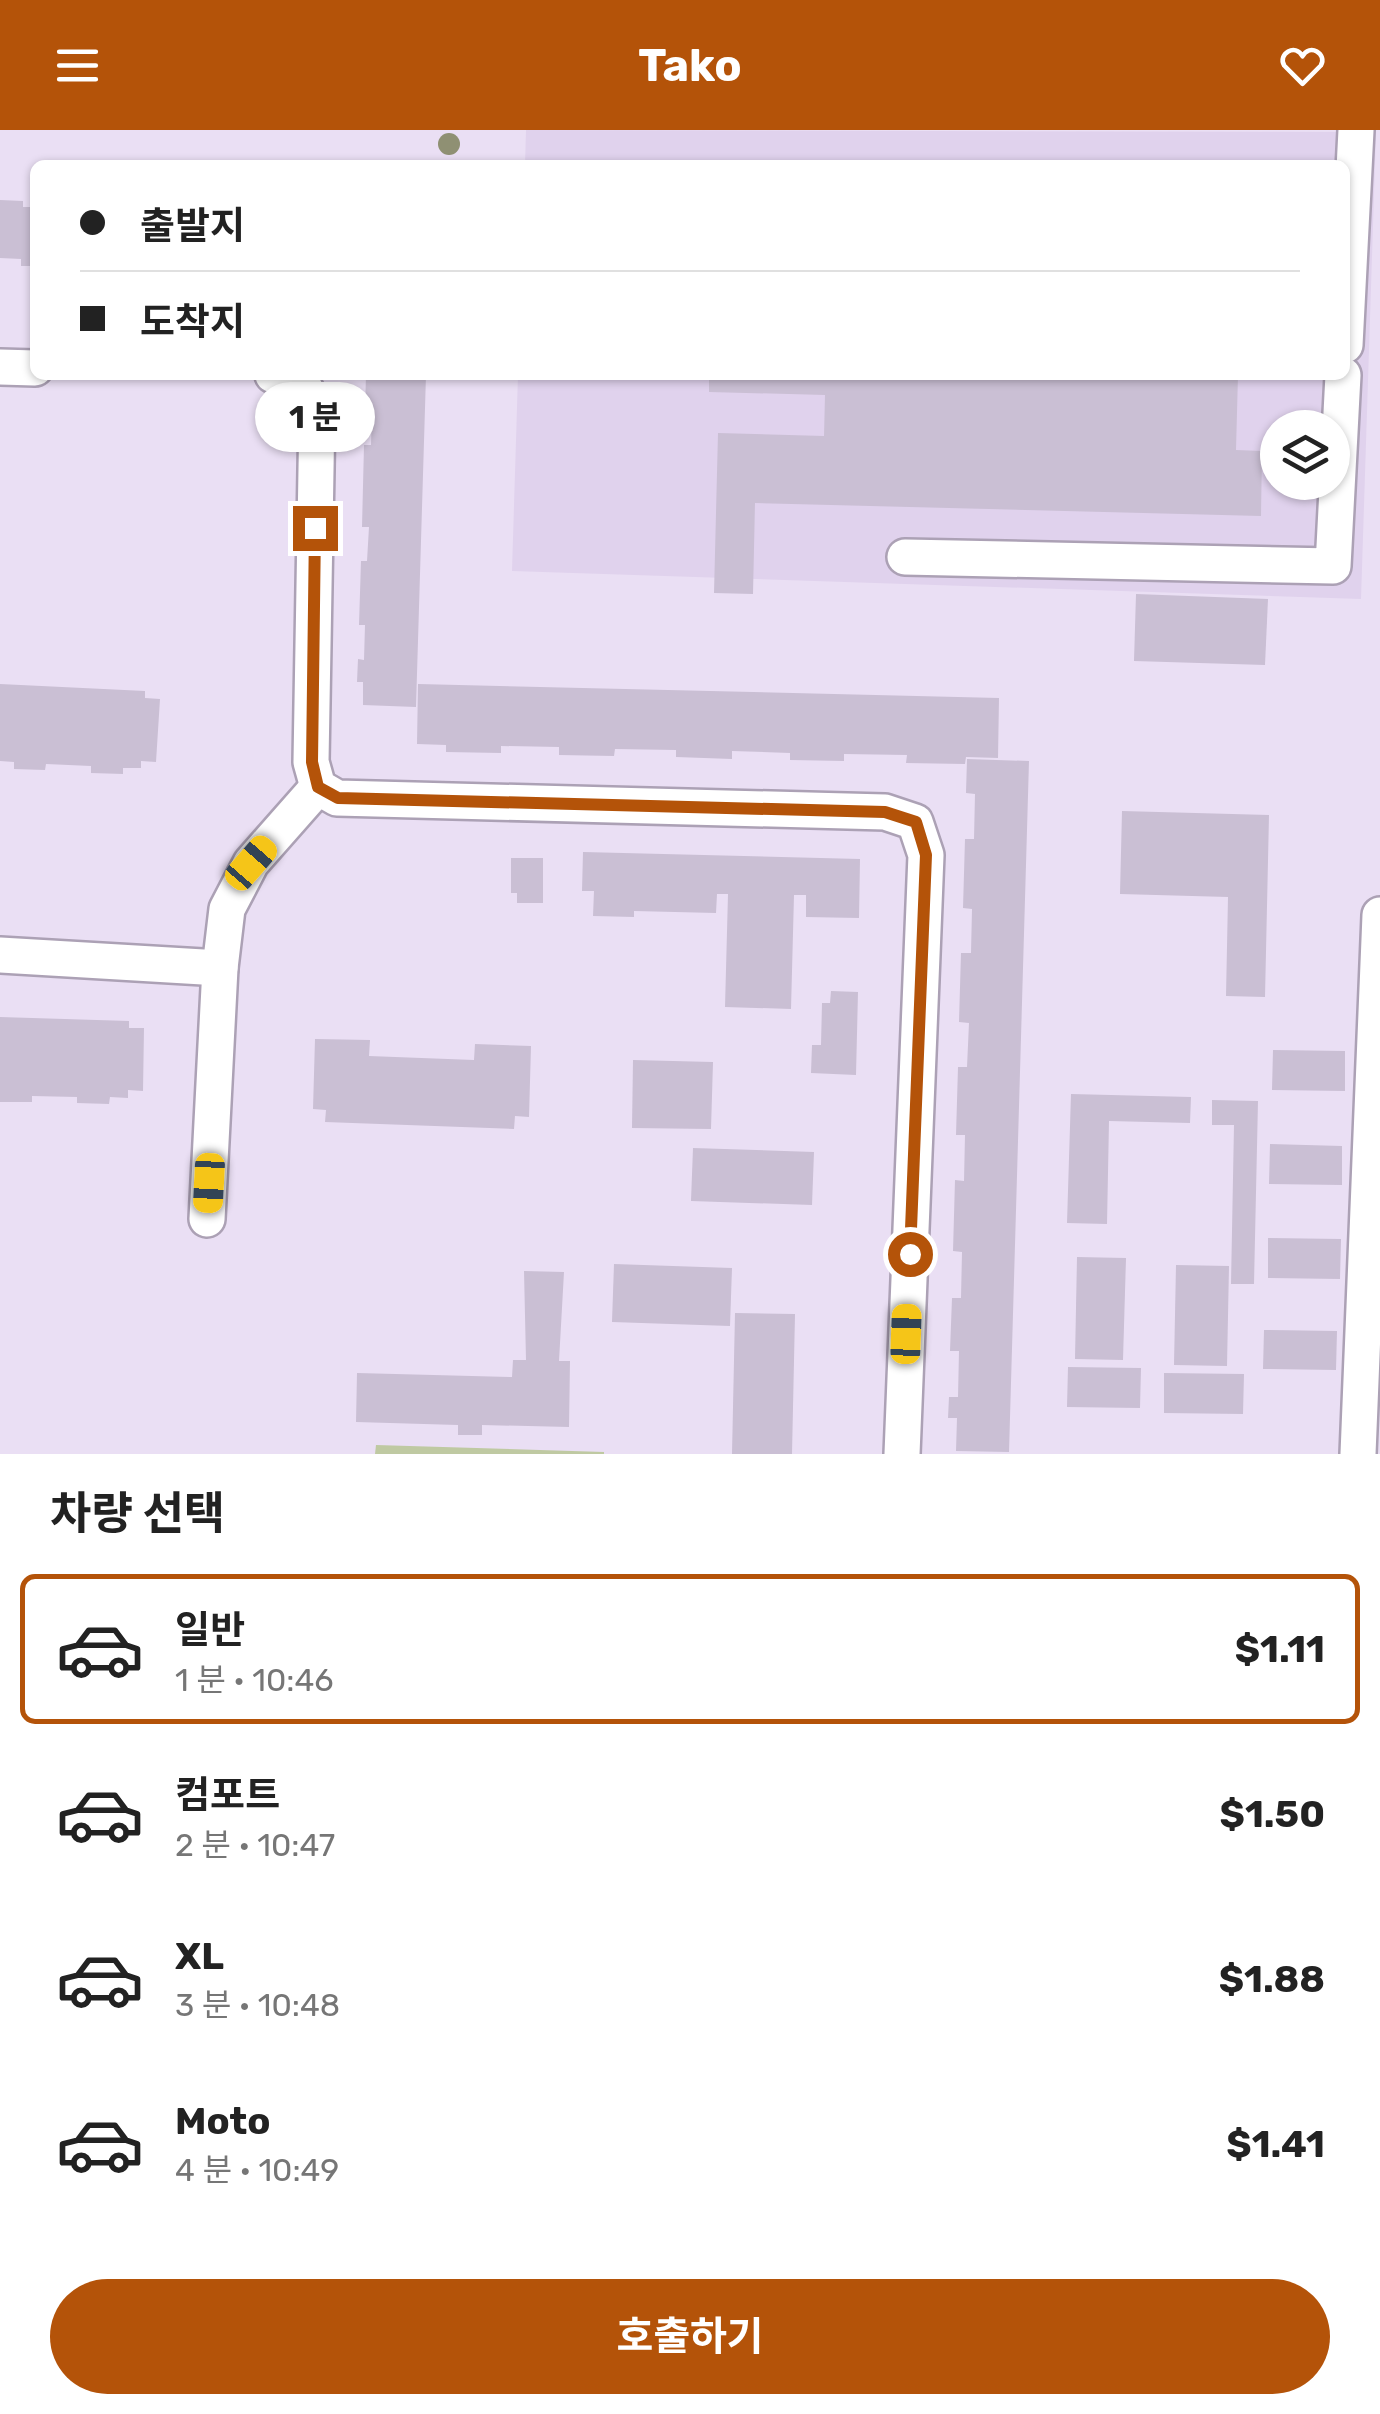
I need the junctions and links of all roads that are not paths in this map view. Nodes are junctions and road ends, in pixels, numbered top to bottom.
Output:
1 (1356, 130) edge
2 (1350, 247) edge
3 (0, 366) edge
4 (30, 368) edge
5 (291, 380) edge
6 (1344, 380) edge
7 (906, 557) dead end
8 (318, 787) junction
9 (1380, 915) edge
10 (0, 955) edge
11 (220, 968) junction
12 (207, 1219) dead end
13 (1372, 1350) edge
14 (902, 1454) edge
15 (1358, 1454) edge

1 - 2 street
3 - 4 street
5 - 8 street
6 - 7 street
8 - 11 street
8 - 14 street
9 - 13 street
10 - 11 street
11 - 12 street
13 - 15 street

